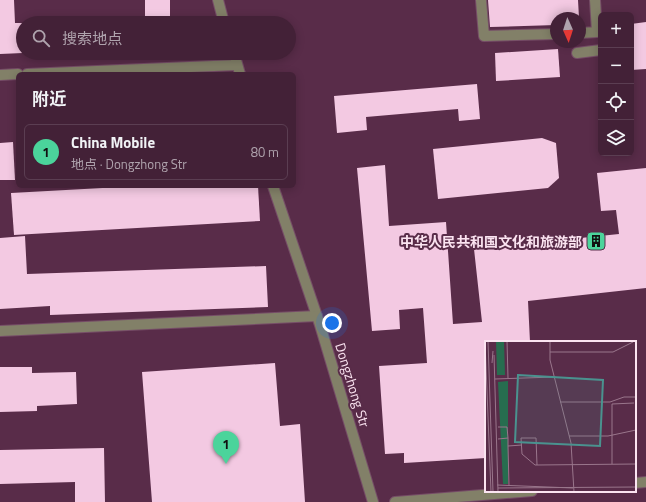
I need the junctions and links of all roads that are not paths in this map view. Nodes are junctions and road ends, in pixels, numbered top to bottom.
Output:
1 (218, 0) edge
2 (481, 0) edge
3 (595, 0) edge
4 (222, 16) edge
5 (598, 25) edge
6 (586, 33) edge
7 (598, 33) edge
8 (550, 34) edge
9 (598, 50) edge
10 (577, 53) dead end
11 (239, 69) edge
12 (112, 72) edge
13 (16, 74) edge
14 (0, 75) edge
15 (274, 188) edge
16 (317, 316) junction
17 (0, 331) edge
18 (646, 482) edge
19 (636, 483) edge
20 (520, 492) edge
21 (373, 502) edge
22 (395, 502) edge

1 - 4 street
2 - 8 street
3 - 5 street
6 - 7 street
9 - 10 street
11 - 12 street
13 - 14 street
15 - 16 street, Dongzhong Str
16 - 17 street
16 - 21 street, Dongzhong Str
18 - 19 street
20 - 22 street

